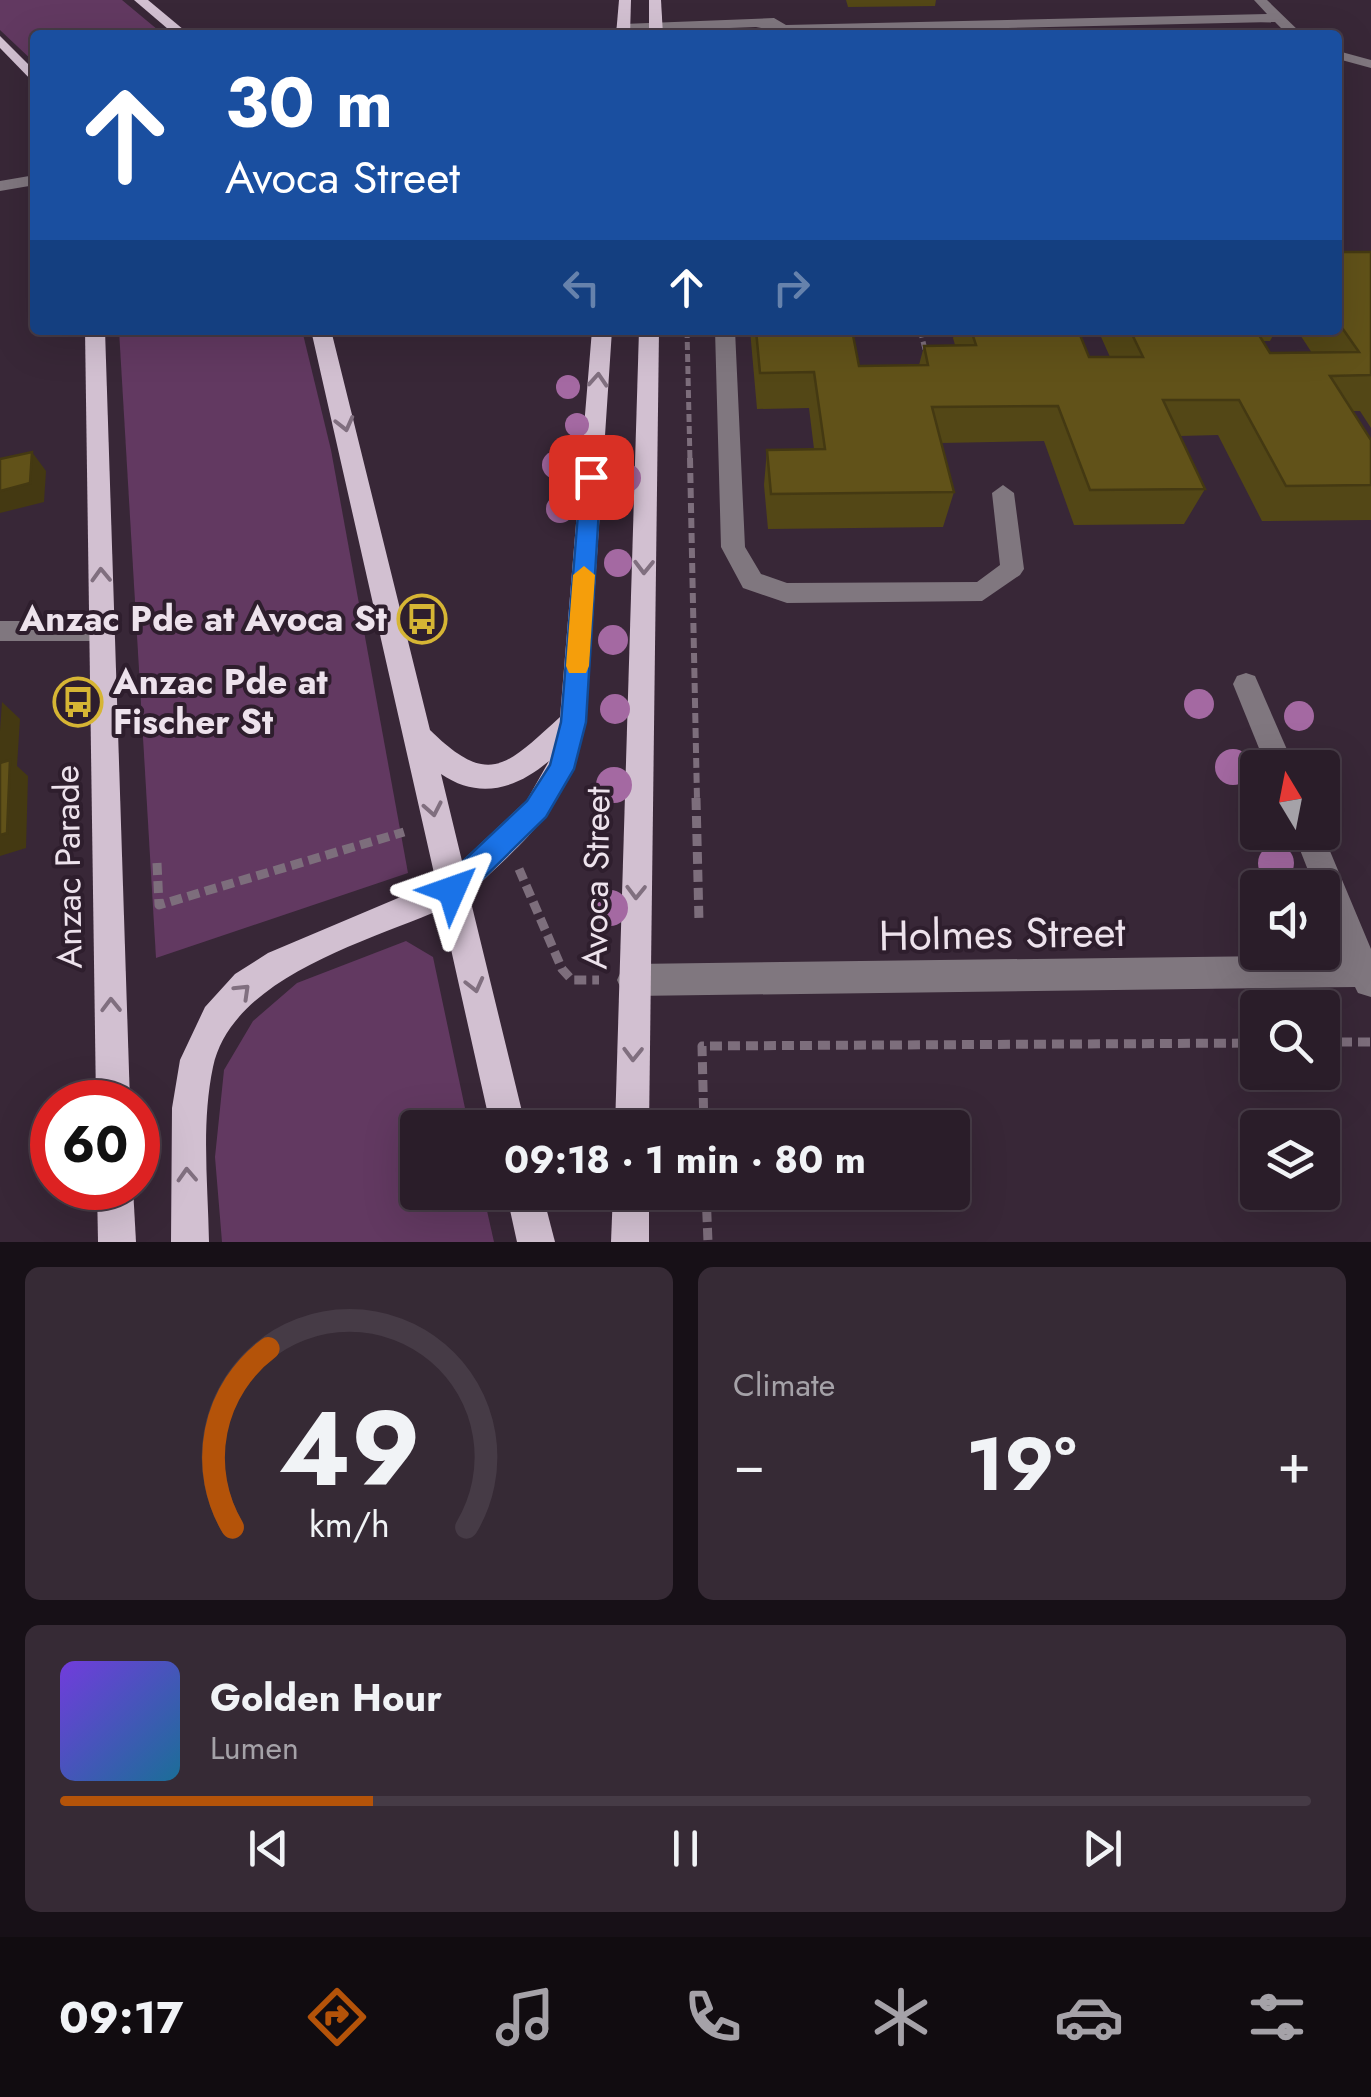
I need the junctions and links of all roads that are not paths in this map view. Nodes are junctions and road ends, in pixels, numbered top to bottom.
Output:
1 (140, 0) edge
2 (625, 0) edge
3 (655, 0) edge
4 (1260, 0) edge
5 (1277, 18) junction
6 (1104, 20) junction
7 (177, 30) edge
8 (623, 30) edge
9 (656, 30) edge
10 (671, 30) edge
11 (1112, 30) edge
12 (1290, 30) edge
13 (0, 40) edge
14 (1342, 56) edge
15 (1371, 64) edge
16 (30, 74) edge
17 (30, 181) edge
18 (0, 186) edge
19 (95, 335) edge
20 (321, 335) edge
21 (602, 335) edge
22 (649, 335) edge
23 (725, 335) edge
24 (1003, 494) dead end
25 (102, 630) junction
26 (0, 631) edge
27 (1246, 684) dead end
28 (573, 722) junction
29 (420, 738) junction
30 (1274, 750) edge
31 (1315, 850) edge
32 (452, 890) junction
33 (1369, 976) edge
34 (634, 980) junction
35 (112, 1080) edge
36 (505, 1110) edge
37 (632, 1110) edge
38 (115, 1210) edge
39 (528, 1210) edge
40 (630, 1210) edge
41 (116, 1242) edge
42 (190, 1242) edge
43 (536, 1242) edge
44 (630, 1242) edge

1 - 7 main road
2 - 8 main road
3 - 9 main road
4 - 5 street
5 - 6 street
5 - 12 street
6 - 10 street
6 - 11 street
13 - 16 main road
14 - 15 street
17 - 18 street
25 -> 19 main road, Anzac Parade
20 -> 29 main road
28 -> 21 main road
22 -> 34 main road, Avoca Street
23 - 24 street
25 - 26 street
35 -> 25 main road, Anzac Parade
27 - 30 street
28 - 29 main road
28 - 32 main road
29 -> 32 main road
31 - 33 street
32 -> 36 main road
42 -> 32 main road
33 - 34 street, Holmes Street
34 -> 37 main road, Avoca Street
38 - 41 main road
39 - 43 main road
40 - 44 main road

